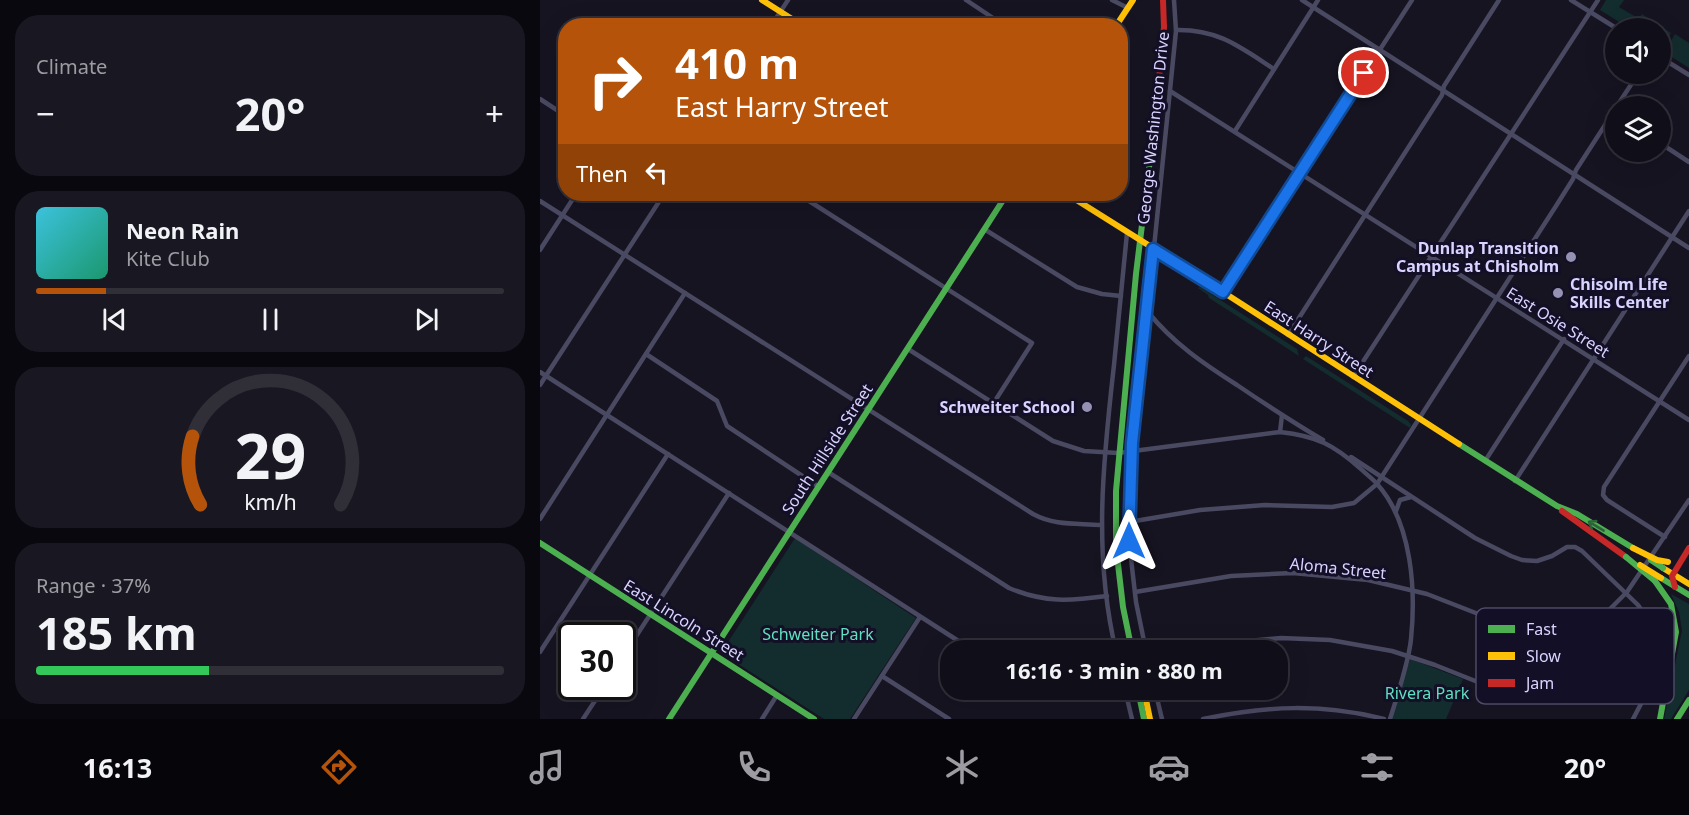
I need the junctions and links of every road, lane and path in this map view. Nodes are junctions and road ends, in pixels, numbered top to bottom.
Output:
1 (762, 0) edge
2 (788, 0) edge
3 (966, 0) edge
4 (1112, 0) edge
5 (1133, 0) edge
6 (1158, 0) edge
7 (1163, 0) edge
8 (1174, 0) edge
9 (1302, 0) edge
10 (1318, 0) edge
11 (1412, 0) edge
12 (1498, 0) edge
13 (1571, 0) edge
14 (1598, 0) edge
15 (1313, 7) junction
16 (1128, 8) junction
17 (1162, 9) junction
18 (780, 11) junction
19 (1590, 12) junction
20 (776, 18) edge
21 (790, 18) edge
22 (994, 18) edge
23 (1121, 18) edge
24 (1605, 21) edge
25 (1176, 30) junction
26 (1379, 50) junction
27 (1671, 64) edge
28 (1274, 69) junction
29 (1689, 75) edge
30 (1170, 91) junction
31 (1443, 91) junction
32 (540, 99) edge
33 (558, 111) edge
34 (1605, 126) edge
35 (1235, 131) junction
36 (1510, 134) junction
37 (1671, 150) edge
38 (1689, 162) edge
39 (1300, 172) junction
40 (1574, 174) junction
41 (540, 201) edge
42 (571, 201) edge
43 (659, 201) edge
44 (809, 201) edge
45 (1002, 201) edge
46 (1078, 201) edge
47 (1689, 211) edge
48 (1366, 214) junction
49 (562, 215) junction
50 (984, 229) junction
51 (1127, 233) junction
52 (1672, 237) junction
53 (1140, 241) junction
54 (1689, 248) edge
55 (1153, 249) junction
56 (540, 250) edge
57 (624, 255) junction
58 (1432, 256) junction
59 (947, 288) junction
60 (1223, 292) junction
61 (685, 293) junction
62 (1121, 296) junction
63 (1497, 297) junction
64 (1148, 312) junction
65 (1288, 335) junction
66 (1564, 339) junction
67 (908, 349) junction
68 (646, 354) junction
69 (1689, 356) edge
70 (1594, 359) junction
71 (540, 372) edge
72 (546, 376) junction
73 (1353, 377) junction
74 (540, 385) edge
75 (1660, 401) junction
76 (993, 404) junction
77 (868, 411) junction
78 (607, 415) junction
79 (1282, 416) junction
80 (1419, 419) junction
81 (1689, 420) edge
82 (1280, 432) junction
83 (1338, 449) junction
84 (1132, 451) junction
85 (1104, 452) junction
86 (1118, 453) junction
87 (668, 454) junction
88 (1485, 461) junction
89 (828, 472) junction
90 (1382, 477) junction
91 (1515, 481) junction
92 (1377, 484) junction
93 (819, 487) junction
94 (729, 493) junction
95 (1413, 497) junction
96 (1689, 500) edge
97 (1557, 506) junction
98 (1396, 514) junction
99 (540, 519) edge
100 (1129, 522) junction
101 (1101, 525) junction
102 (790, 532) junction
103 (1665, 537) junction
104 (540, 543) edge
105 (1633, 548) junction
106 (1689, 549) edge
107 (1673, 574) junction
108 (589, 576) junction
109 (1658, 579) junction
110 (1689, 584) edge
111 (1675, 587) junction
112 (1412, 590) junction
113 (1135, 592) junction
114 (1626, 593) junction
115 (1689, 595) edge
116 (1107, 596) junction
117 (1613, 608) edge
118 (1640, 608) edge
119 (1673, 608) edge
120 (1476, 613) edge
121 (1674, 613) edge
122 (651, 615) junction
123 (920, 617) junction
124 (636, 637) edge
125 (957, 640) edge
126 (1114, 640) edge
127 (1130, 640) edge
128 (1144, 640) edge
129 (1259, 640) edge
130 (1674, 643) edge
131 (540, 652) edge
132 (711, 653) junction
133 (1407, 656) junction
134 (882, 676) junction
135 (1476, 681) edge
136 (777, 695) junction
137 (595, 700) edge
138 (1127, 700) edge
139 (1140, 700) edge
140 (1145, 700) edge
141 (1157, 700) edge
142 (1689, 700) edge
143 (1641, 704) edge
144 (1663, 704) edge
145 (583, 719) edge
146 (669, 719) edge
147 (762, 719) edge
148 (813, 719) edge
149 (854, 719) edge
150 (949, 719) edge
151 (1132, 719) edge
152 (1144, 719) edge
153 (1150, 719) edge
154 (1162, 719) edge
155 (1203, 719) edge
156 (1384, 719) edge
157 (1390, 719) edge
158 (1633, 719) edge
159 (1660, 719) edge
160 (1677, 719) edge

1 - 18 main road
2 - 18 street
3 - 22 street
4 - 16 street
5 - 16 main road
6 - 17 main road
7 - 17 main road
8 - 25 street, George Washington Drive
9 - 15 street
10 - 15 street
11 - 26 street
12 - 31 street
13 - 19 street
14 - 19 street
15 - 26 street
15 - 28 street
16 - 23 main road
17 - 53 main road
18 - 20 street
18 - 21 main road
19 - 24 street
19 - 36 street
25 - 28 street
25 - 30 street, George Washington Drive
26 - 31 street
26 - 39 street
27 - 29 street
28 - 35 street
30 - 35 street, East Osie Street
30 - 55 street, George Washington Drive
31 - 36 street
31 - 48 street
32 - 33 street
34 - 40 street
35 - 39 street, East Osie Street
36 - 40 street
36 - 58 street
37 - 38 street
39 - 48 street, East Osie Street
39 - 60 street
40 - 52 street
40 - 63 street
41 - 49 street
42 - 49 street
43 - 57 street
44 - 59 street
45 - 50 main road, South Hillside Street
46 - 51 main road, East Harry Street
47 - 52 street
48 - 58 street, East Osie Street
48 - 65 street
49 - 56 street
49 - 57 street
50 - 59 main road, South Hillside Street
50 - 62 street
51 - 53 main road, East Harry Street
51 - 62 street, George Washington Drive
52 - 54 street
52 - 70 street
53 - 55 main road, East Harry Street
53 - 86 main road
55 - 60 main road, East Harry Street
55 - 64 street, George Washington Drive
57 - 61 street
57 - 72 street
58 - 63 street, East Osie Street
58 - 73 street
59 - 67 main road, South Hillside Street
59 - 76 street
60 - 65 main road, East Harry Street
61 - 68 street
61 - 77 street
62 - 85 street, George Washington Drive
63 - 66 street, East Osie Street
63 - 80 street
64 - 79 street
64 - 84 street, George Washington Drive
65 - 73 main road, East Harry Street
66 - 70 street, East Osie Street
66 - 88 street
67 - 76 street
67 - 77 main road, South Hillside Street
68 - 78 street
68 - 93 street
69 - 75 street
70 - 75 street, East Osie Street
70 - 91 street
71 - 72 street
72 - 74 street
72 - 78 street
73 - 80 main road, East Harry Street
75 - 81 street, East Osie Street
75 - 103 street
76 - 85 street
77 - 89 main road, South Hillside Street
77 - 101 street
78 - 87 street
78 - 99 street
79 - 82 street
79 - 83 street
80 - 88 main road, East Harry Street
80 - 90 street
82 - 83 street
82 - 84 street
83 - 90 street
83 - 92 street
84 - 86 street
84 - 100 street, George Washington Drive
85 - 86 street
85 - 101 street, George Washington Drive
86 - 127 main road
87 - 94 street
87 - 108 street
88 - 91 main road, East Harry Street
89 - 93 main road, South Hillside Street
89 - 116 street
90 - 92 street
90 - 95 street
91 - 97 main road, East Harry Street
92 - 98 street
92 - 100 street
93 - 102 main road, South Hillside Street
94 - 102 street
94 - 122 street
95 - 98 street
95 - 114 street
96 - 103 street, Aloma Street
105 -> 97 main road, East Harry Street
97 - 109 main road, East Harry Street, bridge
98 - 112 street
100 - 113 street, George Washington Drive
101 - 116 street, George Washington Drive
102 - 123 street
102 - 132 main road, South Hillside Street
103 - 114 street, Aloma Street
104 - 108 main road, East Lincoln Street
105 - 106 main road, bridge
105 - 107 main road, East Harry Street, bridge
106 - 107 main road
107 - 110 main road, East Harry Street
107 - 111 main road
108 - 122 main road, East Lincoln Street
108 - 131 street
109 - 111 main road
109 - 119 main road
111 - 115 main road
112 - 113 street, Aloma Street
112 - 120 street, Aloma Street
112 - 133 street
113 - 128 street, George Washington Drive
114 - 117 street, Aloma Street
114 - 118 street
116 - 126 street, George Washington Drive
121 - 130 main road
122 - 124 street
122 - 132 main road, East Lincoln Street
123 - 125 street
123 - 134 street
129 - 133 street
132 - 136 main road, East Lincoln Street
132 - 146 main road, South Hillside Street
133 - 135 street
133 - 157 street
134 - 149 street
134 - 150 street
136 - 147 street
136 - 148 main road, East Lincoln Street
137 - 145 street
138 - 151 street
139 - 152 main road
140 - 153 main road
141 - 154 street
142 - 160 main road
143 - 158 street
144 - 159 main road
155 - 156 street

